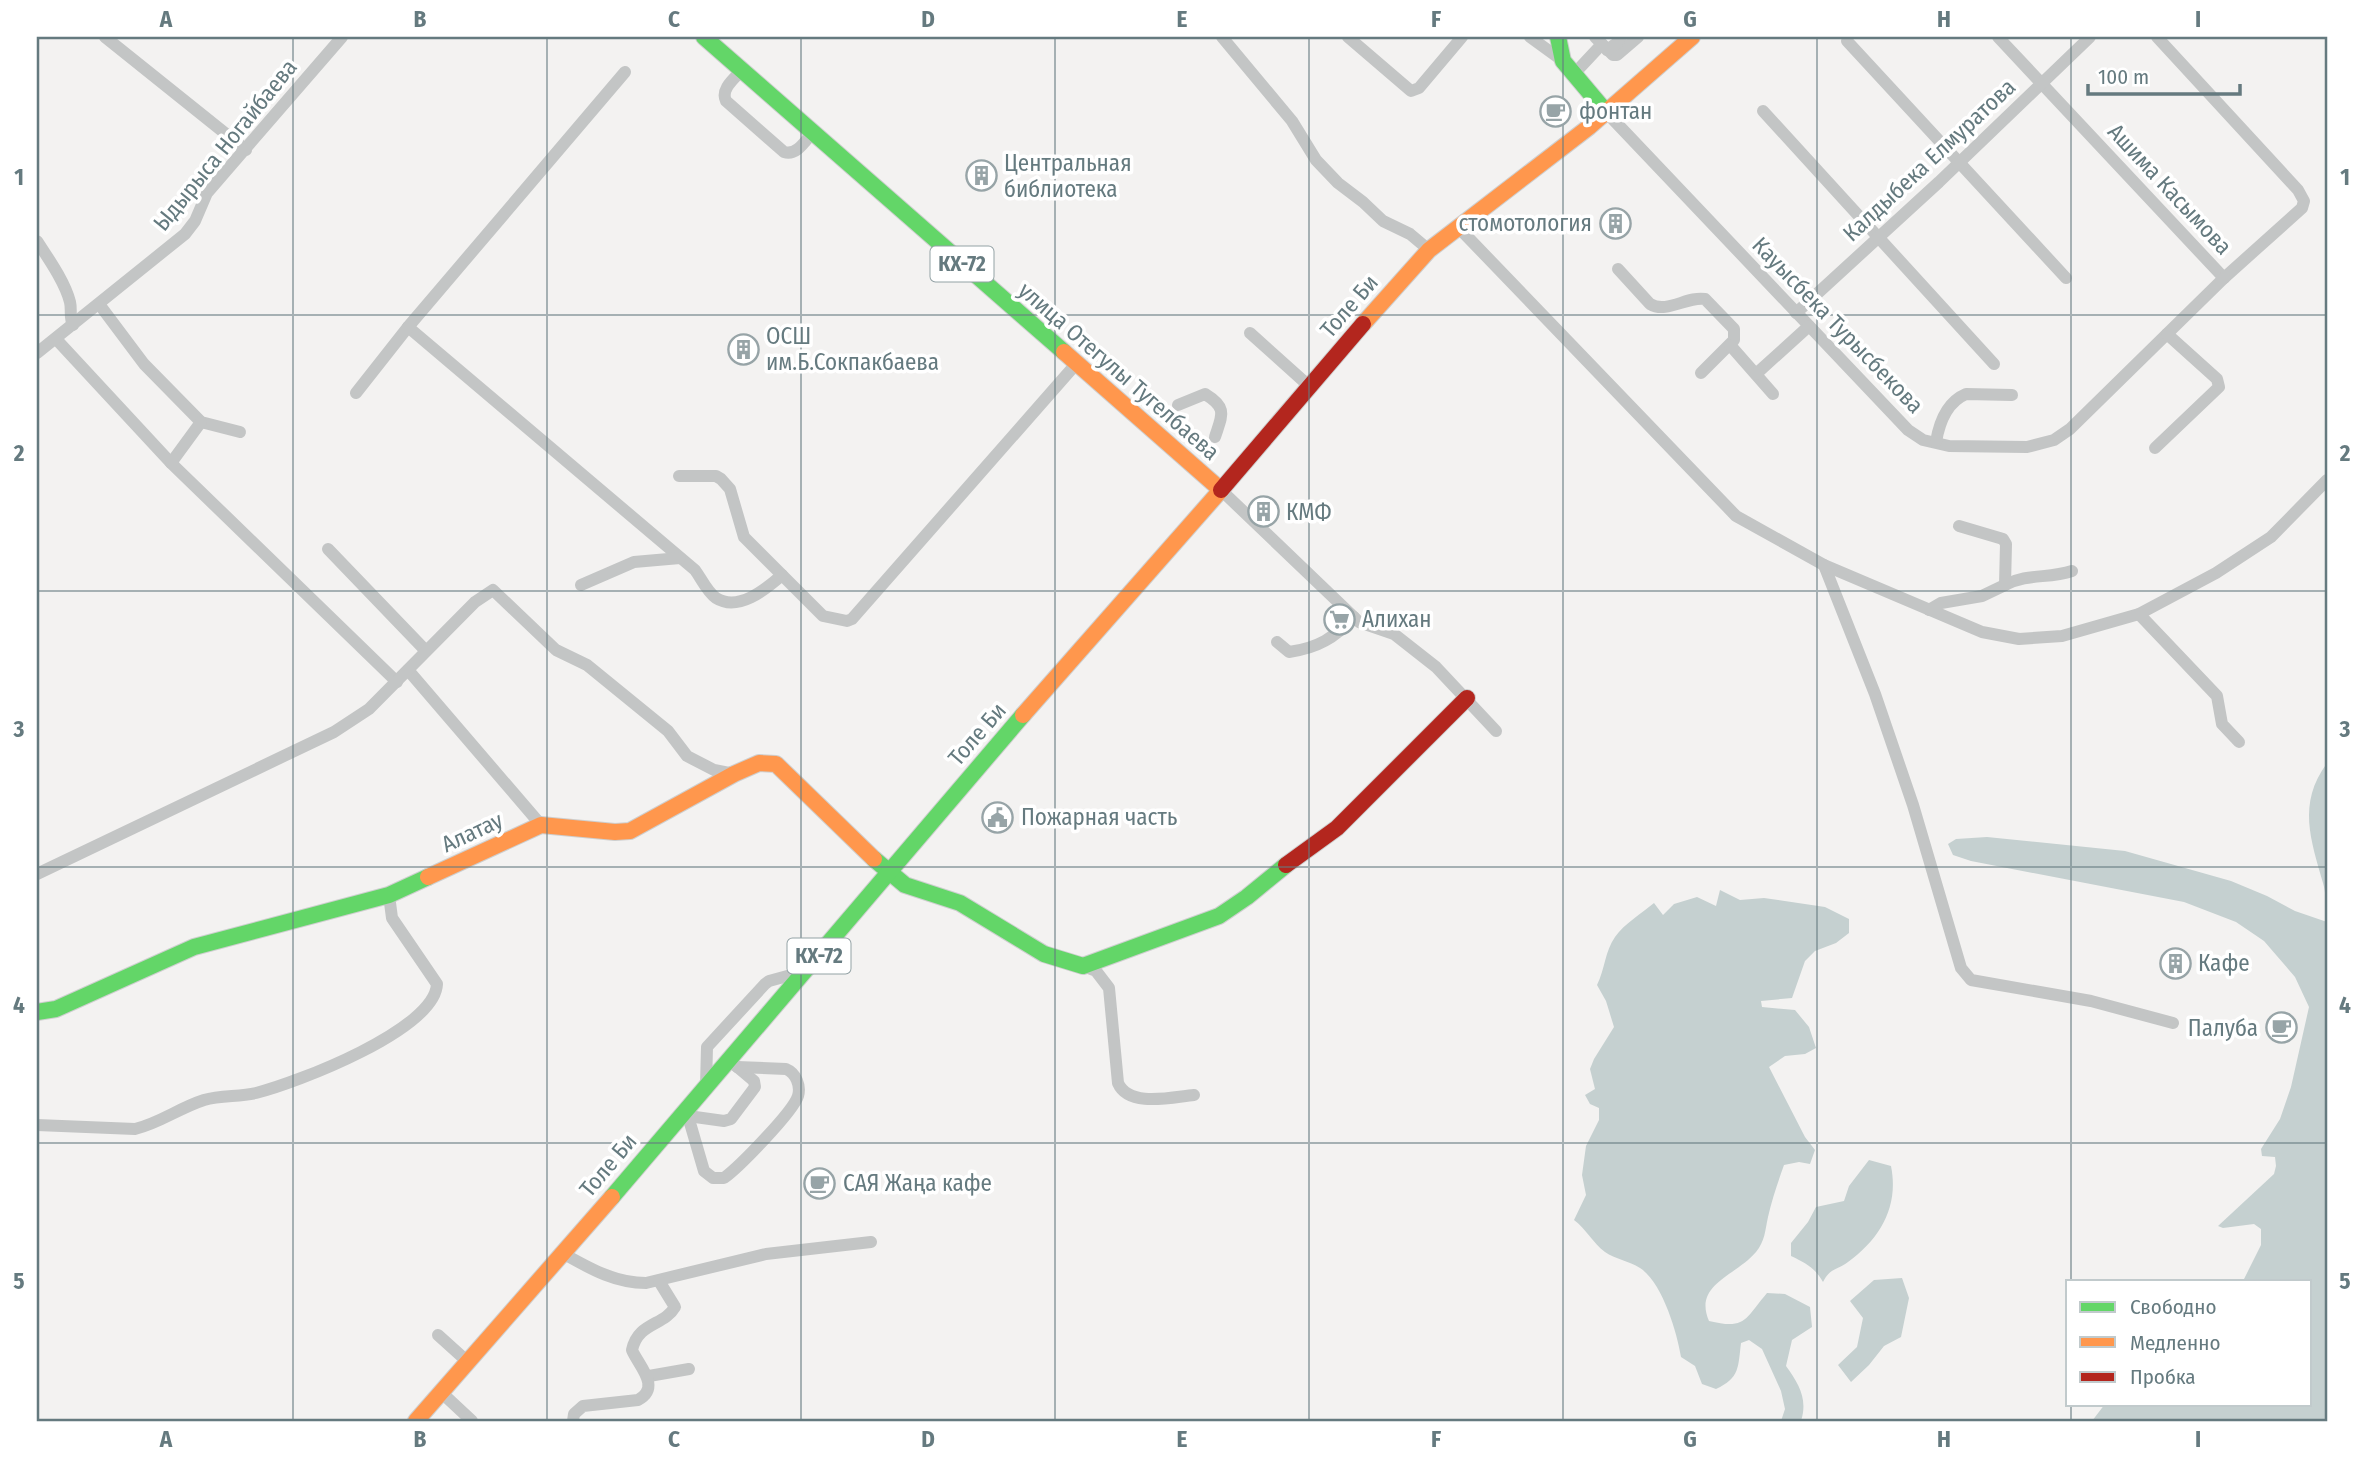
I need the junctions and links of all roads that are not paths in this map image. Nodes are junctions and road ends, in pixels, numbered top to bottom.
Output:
1 (105, 37) edge
2 (342, 37) edge
3 (704, 37) edge
4 (1222, 37) edge
5 (1348, 37) edge
6 (1462, 37) edge
7 (1530, 37) edge
8 (1558, 37) edge
9 (1621, 37) edge
10 (1638, 37) edge
11 (1692, 37) edge
12 (1998, 37) edge
13 (2090, 37) edge
14 (2157, 37) edge
15 (1847, 41) dead end
16 (1601, 44) edge
17 (1563, 61) junction
18 (743, 70) junction
19 (625, 72) dead end
20 (1574, 74) junction
21 (2041, 82) junction
22 (1610, 108) junction
23 (1763, 111) dead end
24 (813, 132) junction
25 (246, 150) junction
26 (1958, 163) junction
27 (1458, 227) junction
28 (1877, 237) junction
29 (37, 241) edge
30 (1429, 250) junction
31 (1618, 269) dead end
32 (2067, 278) dead end
33 (2224, 278) junction
34 (99, 304) junction
35 (1796, 313) junction
36 (73, 325) junction
37 (1809, 326) junction
38 (408, 327) junction
39 (1250, 333) dead end
40 (2167, 334) junction
41 (56, 339) junction
42 (1730, 345) junction
43 (37, 353) edge
44 (1076, 365) junction
45 (1994, 365) dead end
46 (1701, 373) dead end
47 (1756, 374) junction
48 (1309, 386) junction
49 (356, 393) dead end
50 (1773, 394) dead end
51 (2012, 395) dead end
52 (1178, 405) dead end
53 (201, 422) junction
54 (240, 432) dead end
55 (1215, 437) dead end
56 (1936, 442) junction
57 (2155, 448) dead end
58 (171, 463) junction
59 (679, 476) dead end
60 (2327, 480) edge
61 (1221, 490) junction
62 (1959, 526) dead end
63 (328, 549) dead end
64 (680, 558) junction
65 (1824, 565) junction
66 (2072, 571) dead end
67 (782, 575) junction
68 (581, 585) dead end
69 (2005, 585) junction
70 (1929, 610) junction
71 (2139, 614) junction
72 (1354, 617) junction
73 (1277, 642) dead end
74 (426, 651) junction
75 (408, 670) junction
76 (397, 682) junction
77 (1466, 698) junction
78 (1496, 731) dead end
79 (2239, 742) dead end
80 (734, 774) junction
81 (541, 825) junction
82 (888, 872) junction
83 (37, 874) edge
84 (389, 895) junction
85 (1083, 966) junction
86 (806, 971) junction
87 (37, 1012) edge
88 (2173, 1023) dead end
89 (733, 1064) junction
90 (706, 1086) junction
91 (1194, 1094) dead end
92 (684, 1115) junction
93 (37, 1125) edge
94 (871, 1242) dead end
95 (564, 1254) junction
96 (659, 1281) junction
97 (438, 1335) dead end
98 (468, 1363) junction
99 (689, 1369) dead end
100 (649, 1376) junction
101 (442, 1393) junction
102 (416, 1421) edge
103 (472, 1421) edge
104 (573, 1421) edge

1 - 25 street
2 - 25 street, Ыдырыса Ногайбаева
3 - 18 street, улица Отегулы Тугелбаева / КХ-72
4 - 30 street
5 - 6 street
7 - 17 street
8 - 17 street
9 - 16 street
10 - 16 street
11 - 22 street, Толе Би
12 - 21 street, Ашима Касымова
13 - 21 street, Калдыбека Елмуратова
14 - 33 street, Кауысбека Турысбекова
15 - 26 street
16 - 20 street
17 - 20 street
18 - 24 street, улица Отегулы Тугелбаева / КХ-72
18 - 24 street
19 - 38 street
20 - 22 street
21 - 26 street, Калдыбека Елмуратова
21 - 33 street, Ашима Касымова
22 - 27 street, Толе Би
22 - 35 street, Кауысбека Турысбекова
23 - 28 street
24 - 44 street, улица Отегулы Тугелбаева / КХ-72
25 - 34 street, Ыдырыса Ногайбаева
26 - 28 street, Калдыбека Елмуратова
26 - 32 street
27 - 30 street, Толе Би
27 - 65 street
28 - 35 street, Калдыбека Елмуратова
28 - 45 street
29 - 36 street
30 - 48 street, Толе Би
31 - 42 street
33 - 40 street, Кауысбека Турысбекова
34 - 36 street, Ыдырыса Ногайбаева
34 - 53 street
35 - 37 street, Кауысбека Турысбекова
36 - 41 street, Ыдырыса Ногайбаева
37 - 47 street
37 - 56 street, Кауысбека Турысбекова
38 - 49 street
38 - 64 street
39 - 48 street
40 - 56 street, Кауысбека Турысбекова
40 - 57 street
41 - 43 street, Ыдырыса Ногайбаева
41 - 58 street
42 - 46 street
42 - 47 street
44 - 61 street, улица Отегулы Тугелбаева / КХ-72
44 - 67 street
47 - 50 street
48 - 61 street, Толе Би
51 - 56 street
52 - 55 street
53 - 54 street
53 - 58 street
58 - 76 street
59 - 67 street
60 - 71 street
61 - 72 street
61 - 82 street, Толе Би / КХ-72
62 - 69 street
63 - 74 street
64 - 67 street
64 - 68 street
65 - 70 street
65 - 88 street
66 - 69 street
69 - 70 street
70 - 71 street
71 - 79 street
72 - 73 street
72 - 77 street
74 - 75 street
74 - 80 street
75 - 76 street
75 - 81 street
76 - 83 street
77 - 78 street
77 - 85 street
80 - 81 street
80 - 82 street
81 - 84 street, Алатау
82 - 85 street
82 - 86 street, Толе Би / КХ-72
84 - 87 street, Алатау
84 - 93 street
85 - 91 street
86 - 89 street, Толе Би / КХ-72
86 - 90 street
89 - 90 street, Толе Би / КХ-72
89 - 92 street
89 - 92 street
90 - 92 street, Толе Би / КХ-72
92 - 95 street, Толе Би / КХ-72
94 - 96 street
95 - 96 street
95 - 98 street, Толе Би / КХ-72
96 - 100 street
97 - 98 street
98 - 101 street, Толе Би / КХ-72
99 - 100 street
100 - 104 street
101 - 102 street, Толе Би / КХ-72
101 - 103 street

